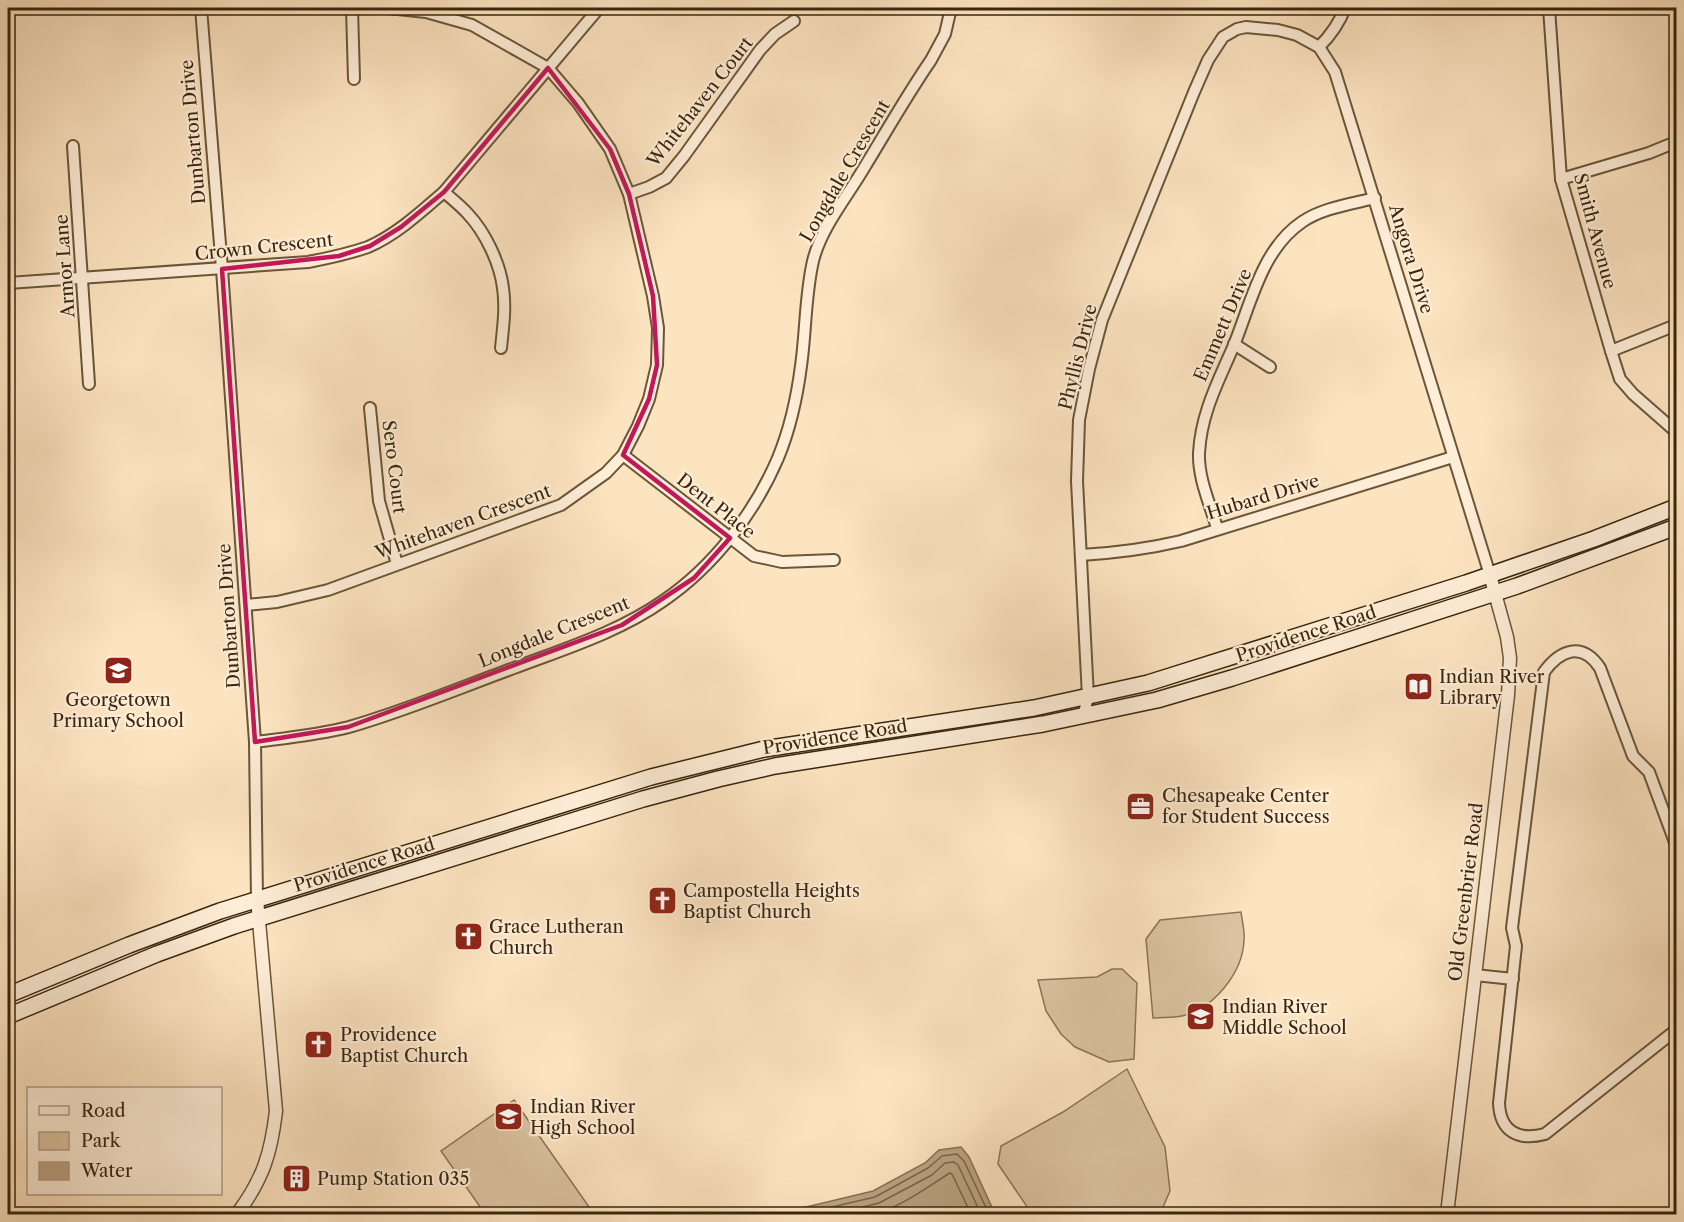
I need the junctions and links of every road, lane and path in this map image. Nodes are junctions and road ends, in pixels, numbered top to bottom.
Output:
1 (201, 8) edge
2 (352, 8) edge
3 (388, 8) edge
4 (599, 8) edge
5 (951, 8) edge
6 (1345, 8) edge
7 (1549, 8) edge
8 (794, 21) dead end
9 (1319, 47) junction
10 (548, 68) junction
11 (354, 78) dead end
12 (1677, 142) edge
13 (73, 146) dead end
14 (1561, 179) junction
15 (444, 192) junction
16 (629, 194) junction
17 (1375, 198) junction
18 (222, 269) junction
19 (83, 279) junction
20 (8, 283) edge
21 (1677, 325) edge
22 (1234, 344) junction
23 (501, 348) dead end
24 (1611, 351) junction
25 (1270, 367) dead end
26 (89, 384) dead end
27 (370, 408) dead end
28 (1677, 435) edge
29 (623, 455) junction
30 (1453, 457) junction
31 (1677, 507) edge
32 (1677, 527) edge
33 (1217, 528) junction
34 (730, 538) junction
35 (1081, 555) junction
36 (834, 560) dead end
37 (397, 564) junction
38 (1490, 575) junction
39 (1496, 593) junction
40 (246, 604) junction
41 (1088, 697) junction
42 (1083, 717) junction
43 (255, 742) junction
44 (1677, 845) edge
45 (257, 899) junction
46 (259, 918) junction
47 (1475, 975) junction
48 (1513, 980) junction
49 (8, 995) edge
50 (8, 1016) edge
51 (1677, 1030) edge
52 (237, 1215) edge
53 (1447, 1215) edge

1 - 18 street, Dunbarton Drive
2 - 11 street
3 - 10 street, Whitehaven Crescent
4 - 10 street, Crown Crescent
5 - 34 street, Longdale Crescent
6 - 9 street
7 - 14 street, Smith Avenue
8 - 16 street, Whitehaven Court
9 - 17 street, Angora Drive
9 - 35 street, Phyllis Drive
10 - 15 street, Crown Crescent
10 - 16 street, Whitehaven Crescent
12 - 14 street
13 - 19 street, Armor Lane
14 - 24 street, Smith Avenue
15 - 18 street, Crown Crescent
15 - 23 street
16 - 29 street, Whitehaven Crescent
17 - 22 street, Emmett Drive
17 - 30 street, Angora Drive
18 - 19 street, Crown Crescent
18 - 40 street, Dunbarton Drive
19 - 20 street, Crown Crescent
19 - 26 street, Armor Lane
21 - 24 street
22 - 25 street
22 - 33 street, Emmett Drive
24 - 28 street, Smith Avenue
27 - 37 street, Sero Court
29 - 34 street, Dent Place
29 - 37 street, Whitehaven Crescent
30 - 33 street, Hubard Drive
30 - 38 street, Angora Drive
31 - 38 main road, Providence Road
32 - 39 main road, Providence Road
33 - 35 street, Hubard Drive
34 - 36 street, Dent Place
34 - 43 street, Longdale Crescent
35 - 41 street, Phyllis Drive
37 - 40 street, Whitehaven Crescent
38 - 39 street, Old Greenbrier Road
38 - 41 main road, Providence Road
39 - 42 main road, Providence Road
39 - 47 street, Old Greenbrier Road
40 - 43 street, Dunbarton Drive
41 - 42 street, Phyllis Drive
41 - 45 main road, Providence Road
42 - 46 main road, Providence Road
43 - 45 street, Dunbarton Drive
44 - 48 street
45 - 46 street, Dunbarton Drive
45 - 49 main road, Providence Road
46 - 50 main road, Providence Road
46 - 52 street, Dunbarton Drive
47 - 48 street
47 - 53 street, Old Greenbrier Road
48 - 51 street

